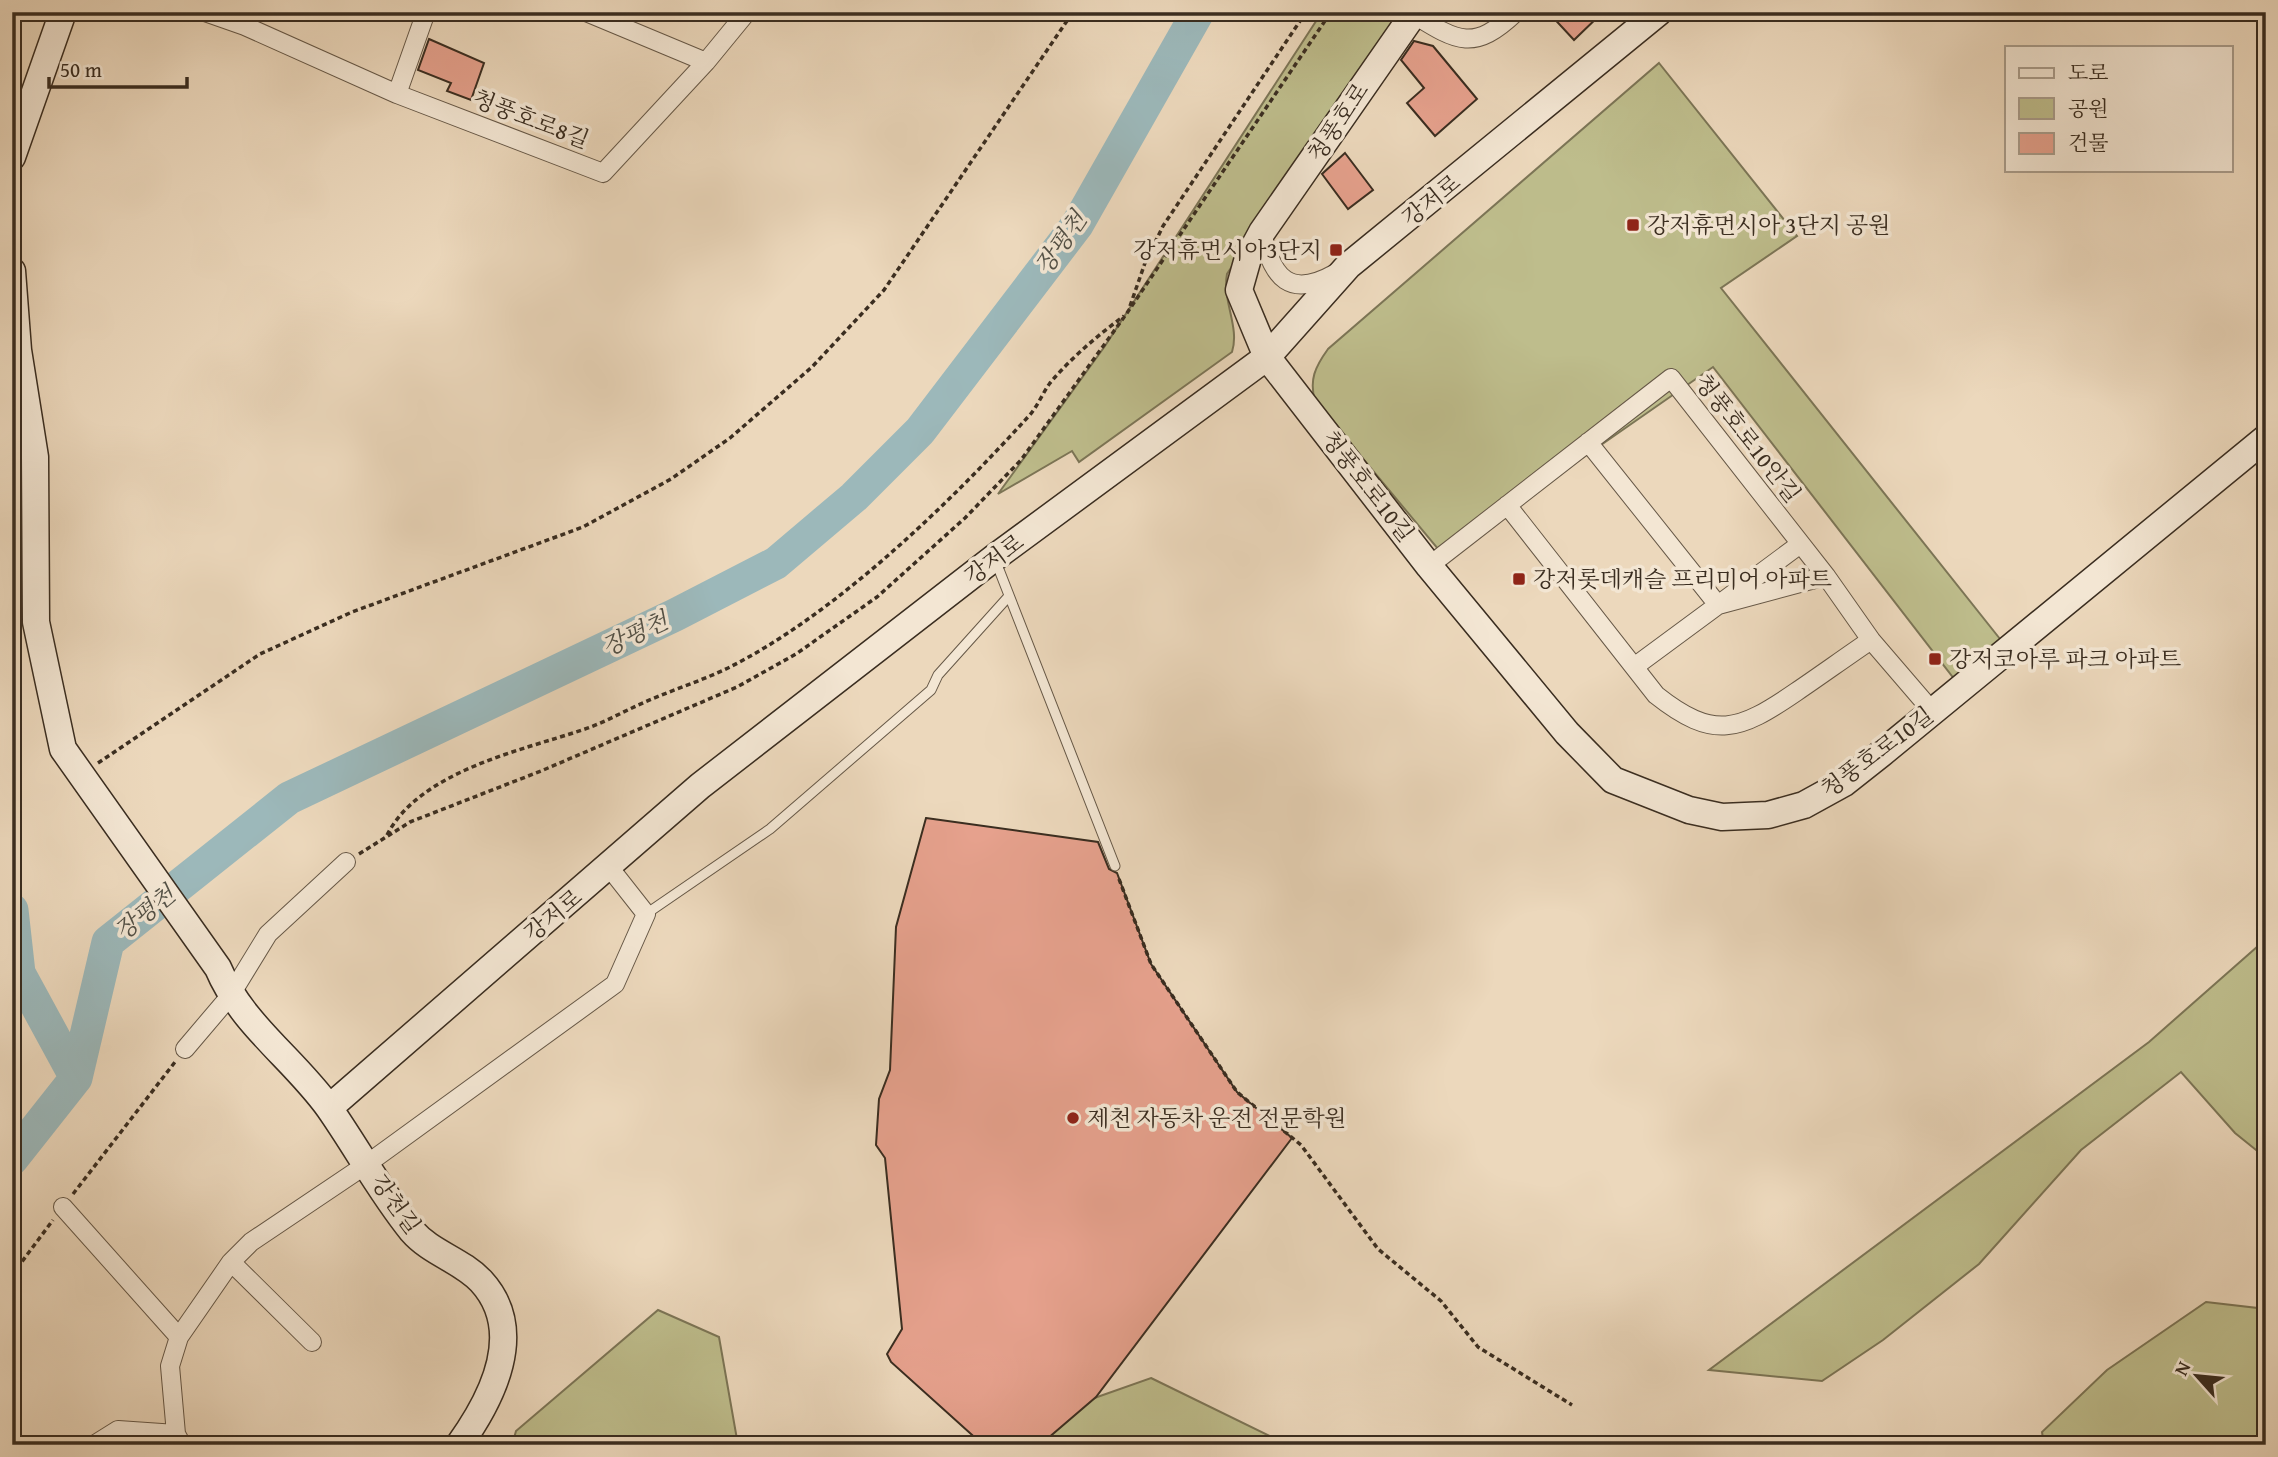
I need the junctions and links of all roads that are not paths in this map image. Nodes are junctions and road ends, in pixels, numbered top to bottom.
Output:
1 (63, 12) edge
2 (205, 12) edge
3 (426, 12) edge
4 (586, 12) edge
5 (747, 12) edge
6 (1516, 12) edge
7 (1659, 12) edge
8 (1414, 13) edge
9 (247, 19) edge
10 (706, 62) junction
11 (397, 94) junction
12 (12, 157) edge
13 (1262, 232) junction
14 (1348, 266) junction
15 (13, 272) edge
16 (1268, 357) junction
17 (2266, 438) edge
18 (1588, 442) junction
19 (1507, 505) junction
20 (1800, 545) junction
21 (994, 558) junction
22 (1429, 566) junction
23 (1826, 576) junction
24 (1009, 596) junction
25 (1718, 605) junction
26 (1871, 640) junction
27 (1634, 667) junction
28 (1932, 711) junction
29 (346, 862) road end
30 (1115, 866) road end
31 (609, 867) junction
32 (646, 914) junction
33 (230, 996) junction
34 (185, 1049) road end
35 (329, 1108) junction
36 (367, 1164) junction
37 (63, 1207) road end
38 (231, 1262) junction
39 (179, 1337) junction
40 (312, 1342) dead end
41 (179, 1439) edge
42 (94, 1445) edge
43 (459, 1445) edge

1 - 12 street
2 - 9 street, 청풍호로8길
3 - 11 street
4 - 10 street
5 - 10 street, 청풍호로8길
6 - 8 street
7 - 14 street, 강저로
8 - 13 street, 청풍호로
9 - 11 street, 청풍호로8길
10 - 11 street, 청풍호로8길
13 - 14 street
13 - 16 street, 청풍호로
14 - 16 street, 강저로
15 - 33 street, 강천길
16 - 21 street, 강저로
16 - 22 street, 청풍호로10길
17 - 28 street, 청풍호로10길
18 - 19 street, 청풍호로10안길
18 - 20 street, 청풍호로10안길
18 - 25 street
19 - 22 street, 청풍호로10안길
19 - 27 street
20 - 23 street, 청풍호로10안길
20 - 25 street
21 - 24 lane
21 - 31 street, 강저로
22 - 28 street, 청풍호로10길
23 - 25 street
23 - 26 street, 청풍호로10안길
24 - 30 lane
24 - 32 lane
25 - 27 street
26 - 27 street
26 - 28 street, 청풍호로10안길
29 - 33 street
31 - 32 street
31 - 35 street, 강저로
32 - 36 street
33 - 34 street
33 - 35 street, 강천길
35 - 36 street, 강천길
36 - 38 street
36 - 43 street, 강천길
37 - 39 street
38 - 39 street
38 - 40 street
39 - 41 street
41 - 42 street

